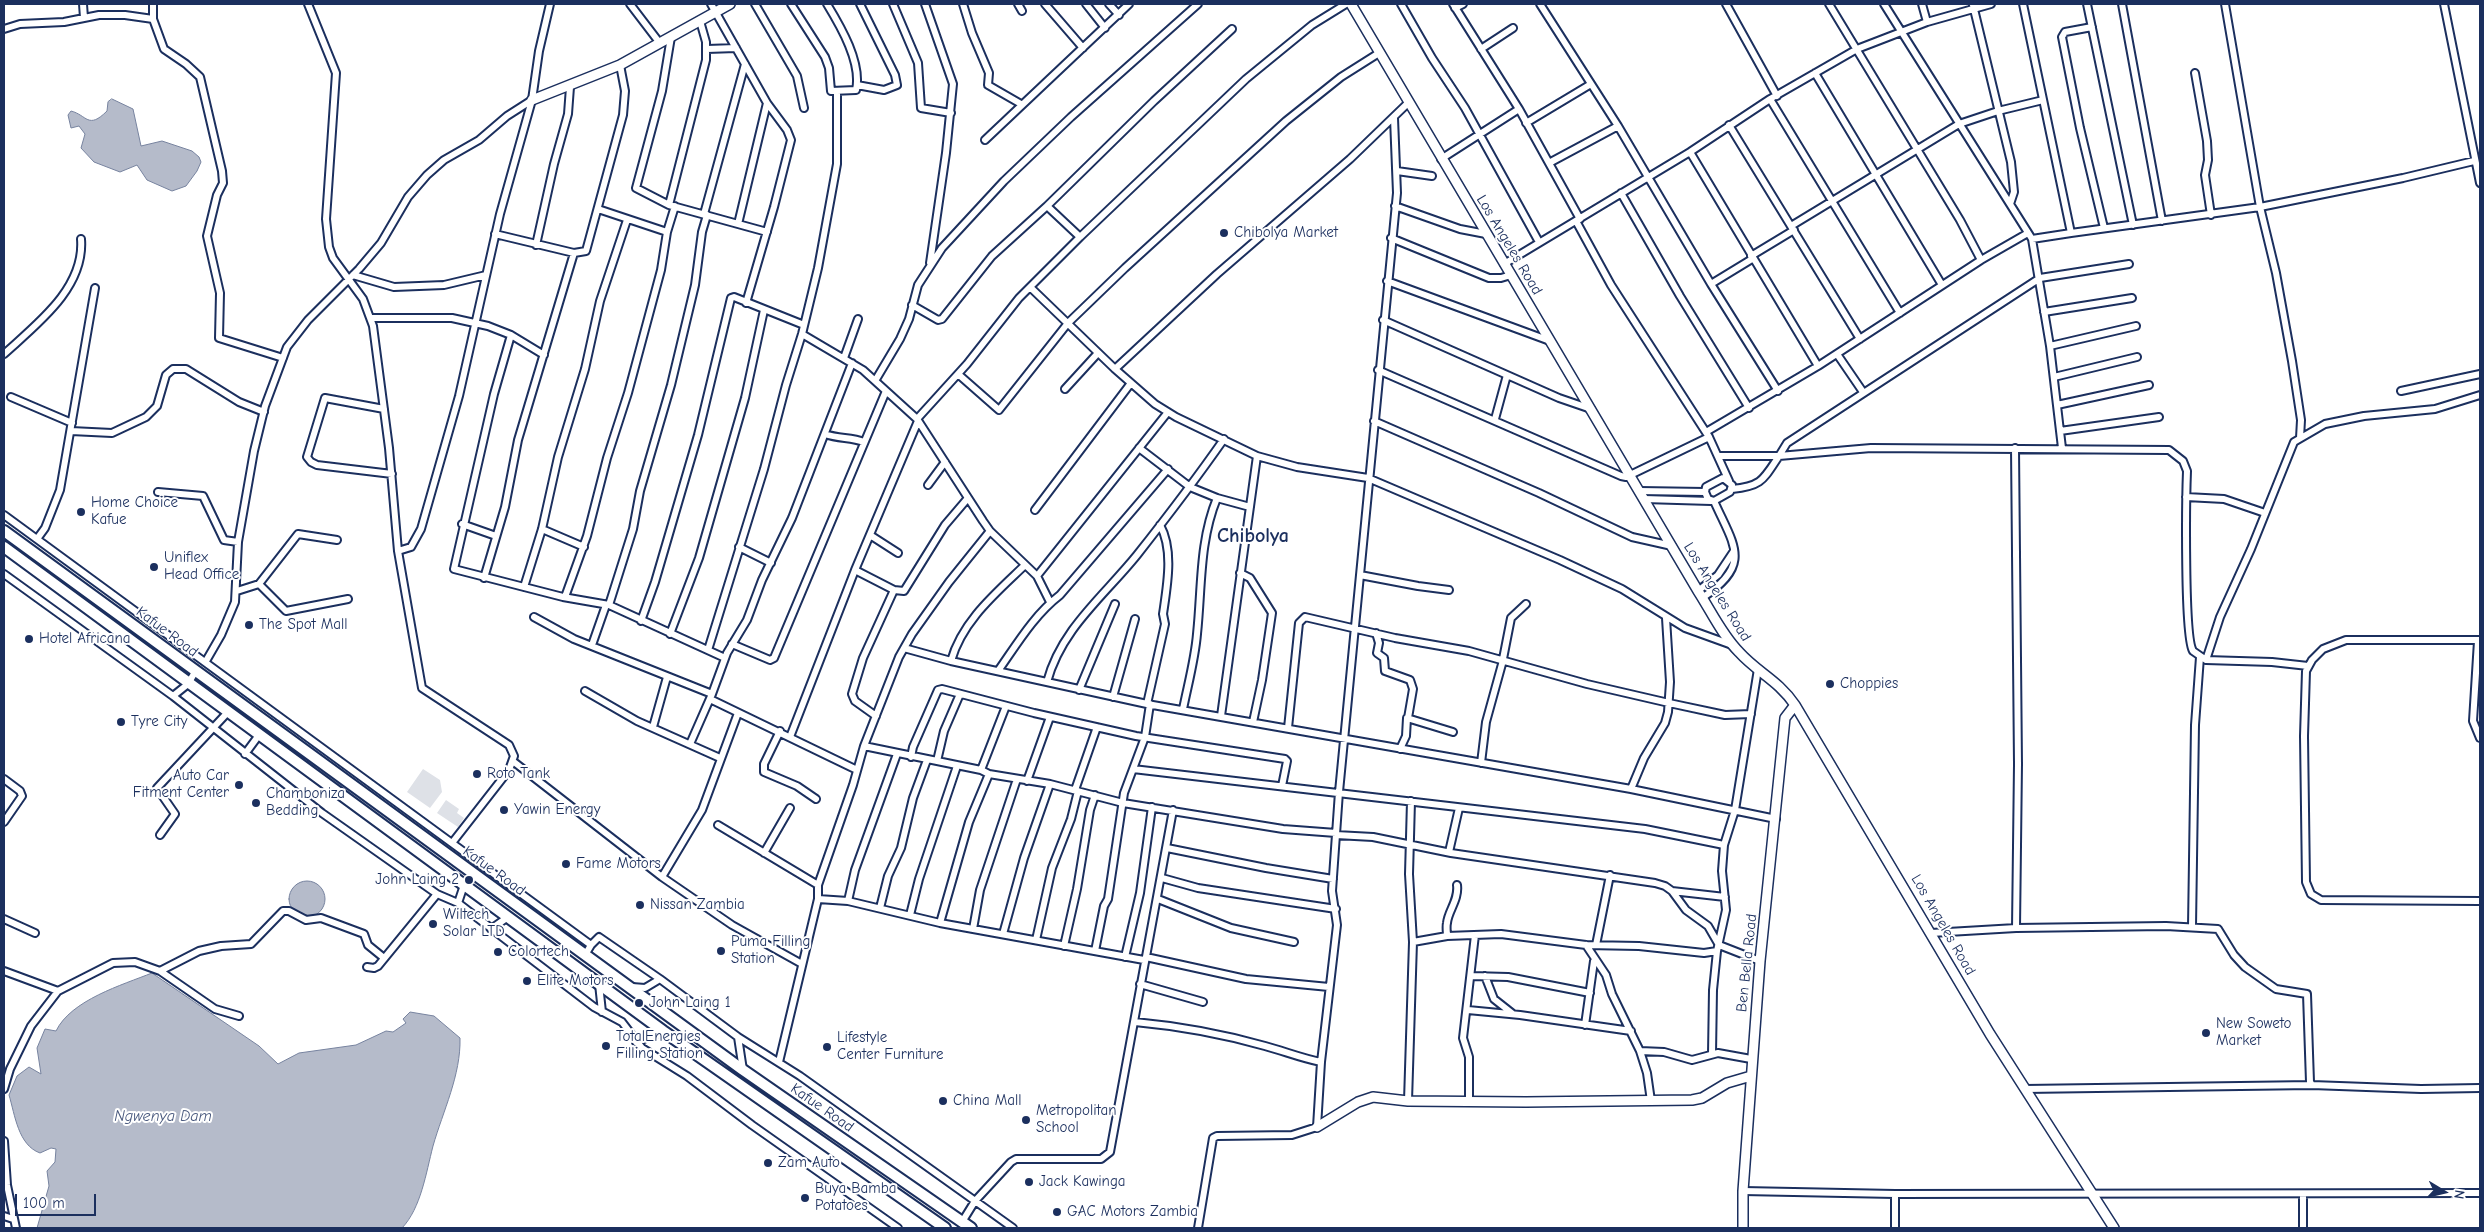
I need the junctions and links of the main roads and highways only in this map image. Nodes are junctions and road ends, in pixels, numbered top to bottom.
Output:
1 (730, 4) edge
2 (1351, 4) edge
3 (713, 8) edge
4 (532, 100) road end
5 (4, 531) edge
6 (4, 547) edge
7 (1795, 705) junction
8 (1751, 1076) junction
9 (1317, 1127) road end
10 (959, 1225) edge
11 (946, 1228) edge
12 (971, 1228) edge
13 (1742, 1228) edge
14 (2114, 1228) edge

1 - 3 main road
2 - 7 main road, Los Angeles Road
3 - 4 main road
5 - 10 main road, Kafue Road
6 - 11 main road, Kafue Road
7 - 8 main road, Ben Bella Road
7 - 14 main road, Los Angeles Road
8 - 9 main road
8 - 13 main road, Ben Bella Road
10 - 12 main road, Kafue Road

